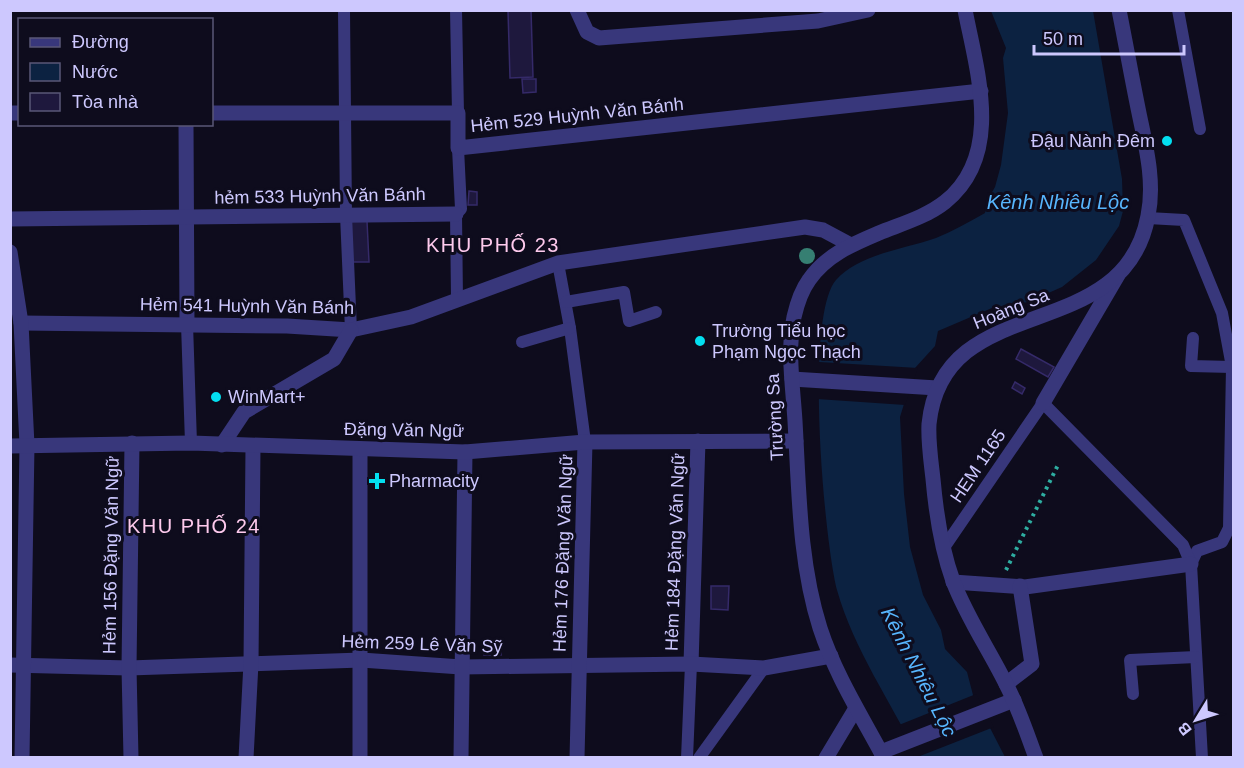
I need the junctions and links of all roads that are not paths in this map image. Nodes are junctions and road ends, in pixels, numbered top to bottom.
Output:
1 (344, 10) edge
2 (456, 10) edge
3 (577, 10) edge
4 (868, 10) edge
5 (965, 10) edge
6 (1119, 10) edge
7 (1178, 10) edge
8 (817, 16) edge
9 (981, 91) junction
10 (213, 113) edge
11 (346, 113) junction
12 (458, 113) junction
13 (186, 126) edge
14 (1200, 129) dead end
15 (459, 148) junction
16 (456, 214) junction
17 (346, 215) junction
18 (185, 218) junction
19 (1148, 218) junction
20 (10, 219) edge
21 (851, 244) junction
22 (10, 252) edge
23 (558, 263) junction
24 (1119, 273) junction
25 (457, 299) junction
26 (566, 302) junction
27 (656, 312) dead end
28 (16, 323) edge
29 (187, 324) junction
30 (570, 328) junction
31 (351, 330) junction
32 (1193, 338) dead end
33 (522, 342) dead end
34 (1232, 367) junction
35 (792, 379) junction
36 (937, 388) junction
37 (1043, 403) junction
38 (698, 441) junction
39 (796, 441) junction
40 (585, 442) junction
41 (132, 443) junction
42 (191, 443) junction
43 (222, 445) junction
44 (10, 446) edge
45 (27, 446) junction
46 (253, 447) junction
47 (360, 449) junction
48 (465, 452) junction
49 (943, 549) junction
50 (1191, 564) junction
51 (953, 582) junction
52 (1020, 586) junction
53 (831, 656) junction
54 (1196, 657) junction
55 (361, 660) junction
56 (251, 663) junction
57 (691, 664) junction
58 (18, 665) edge
59 (579, 666) junction
60 (461, 667) junction
61 (129, 668) junction
62 (764, 668) junction
63 (1006, 684) junction
64 (1133, 694) dead end
65 (1014, 700) junction
66 (856, 708) junction
67 (883, 755) edge
68 (22, 758) edge
69 (131, 758) edge
70 (246, 758) edge
71 (360, 758) edge
72 (461, 758) edge
73 (577, 758) edge
74 (687, 758) edge
75 (699, 758) edge
76 (826, 758) edge
77 (1036, 758) edge
78 (1202, 758) edge

1 - 11 lane
2 - 12 lane
3 - 8 street
4 - 8 street
5 - 9 street, Trường Sa
6 - 19 street, Hoàng Sa
7 - 14 lane
9 - 15 street, Hẻm 529 Huỳnh Văn Bánh
9 - 21 street, Trường Sa
10 - 11 street, Hẻm 529 Huỳnh Văn Bánh
11 - 12 street, Hẻm 529 Huỳnh Văn Bánh
11 - 17 lane
12 - 15 street, Hẻm 529 Huỳnh Văn Bánh
13 - 18 street
15 - 16 lane
16 - 17 street, hẻm 533 Huỳnh Văn Bánh
16 - 25 lane
17 - 18 street, hẻm 533 Huỳnh Văn Bánh
17 - 31 lane
18 - 20 street, hẻm 533 Huỳnh Văn Bánh
18 - 29 street
19 - 24 street, Hoàng Sa
19 - 34 lane
21 - 23 street, Hẻm 541 Huỳnh Văn Bánh
21 - 35 street, Trường Sa
22 - 28 street
23 - 25 street, Hẻm 541 Huỳnh Văn Bánh
23 - 26 lane
24 - 36 street, Hoàng Sa
24 - 37 street
25 - 31 street, Hẻm 541 Huỳnh Văn Bánh
26 - 27 lane
26 - 30 lane
28 - 29 street, Hẻm 541 Huỳnh Văn Bánh
28 - 45 street
29 - 31 street, Hẻm 541 Huỳnh Văn Bánh
29 - 42 lane
30 - 33 lane
30 - 40 lane
31 - 43 street
32 - 34 lane
34 - 50 lane
35 - 36 street
35 - 39 street, Trường Sa
36 - 49 street, Hoàng Sa
37 - 49 lane, HEM 1165
37 - 50 lane
38 - 39 street, Đặng Văn Ngữ
38 - 40 street, Đặng Văn Ngữ
38 - 57 street, Hẻm 184 Đặng Văn Ngữ
39 - 53 street, Trường Sa
40 - 48 street, Đặng Văn Ngữ
40 - 59 street, Hẻm 176 Đặng Văn Ngữ
41 - 42 street, Đặng Văn Ngữ
41 - 45 street, Đặng Văn Ngữ
41 - 61 street, Hẻm 156 Đặng Văn Ngữ
42 - 43 street, Đặng Văn Ngữ
43 - 46 street, Đặng Văn Ngữ
44 - 45 street, Đặng Văn Ngữ
45 - 58 street
46 - 47 street, Đặng Văn Ngữ
46 - 56 street
47 - 48 street, Đặng Văn Ngữ
47 - 55 street
48 - 60 street
49 - 51 street, Hoàng Sa
50 - 52 street
50 - 54 lane
51 - 52 street
51 - 63 street, Hoàng Sa
52 - 63 street
53 - 62 street, Hẻm 259 Lê Văn Sỹ
53 - 66 street, Trường Sa
54 - 64 lane
54 - 78 lane
55 - 56 street, Hẻm 259 Lê Văn Sỹ
55 - 60 street, Hẻm 259 Lê Văn Sỹ
55 - 71 street
56 - 61 street, Hẻm 259 Lê Văn Sỹ
56 - 70 street
57 - 59 street, Hẻm 259 Lê Văn Sỹ
57 - 62 street, Hẻm 259 Lê Văn Sỹ
57 - 74 lane
58 - 61 street, Hẻm 259 Lê Văn Sỹ
58 - 68 street
59 - 60 street, Hẻm 259 Lê Văn Sỹ
59 - 73 street, Hẻm 176 Đặng Văn Ngữ
60 - 72 street
61 - 69 street, Hẻm 156 Đặng Văn Ngữ
62 - 75 lane
63 - 65 street, Hoàng Sa
65 - 67 street
65 - 77 street, Hoàng Sa
66 - 67 street, Trường Sa
66 - 76 street

